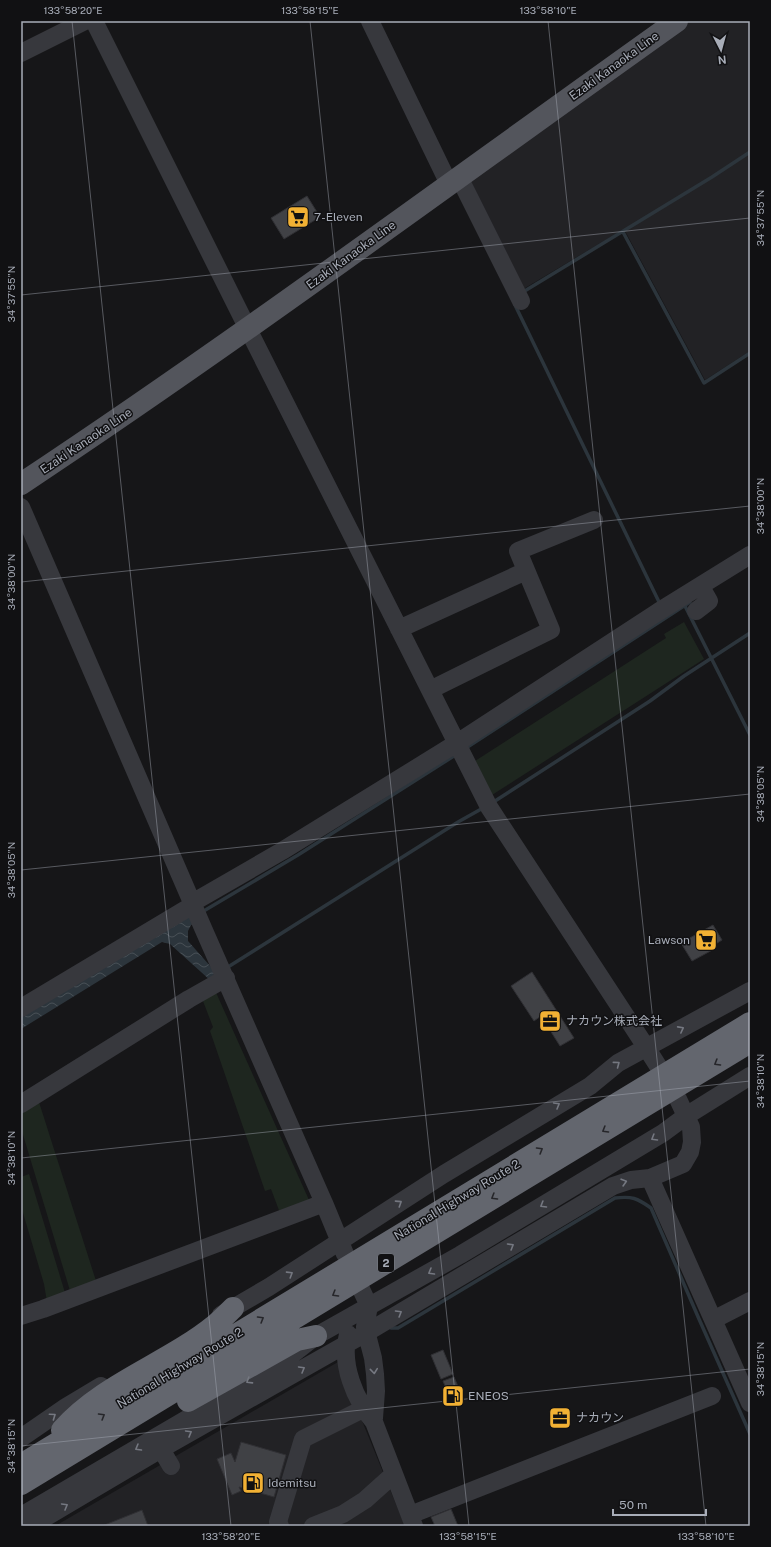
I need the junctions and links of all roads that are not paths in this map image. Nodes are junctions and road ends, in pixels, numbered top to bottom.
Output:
1 (85, 21) edge
2 (94, 21) edge
3 (370, 21) edge
4 (677, 21) edge
5 (21, 53) edge
6 (454, 180) junction
7 (521, 300) dead end
8 (248, 329) junction
9 (21, 484) edge
10 (21, 507) edge
11 (594, 520) dead end
12 (750, 555) edge
13 (526, 571) junction
14 (399, 629) junction
15 (430, 690) junction
16 (461, 752) junction
17 (192, 909) junction
18 (221, 981) junction
19 (750, 991) edge
20 (22, 1004) edge
21 (750, 1023) edge
22 (750, 1042) edge
23 (646, 1047) junction
24 (658, 1066) dead end
25 (750, 1076) edge
26 (678, 1099) dead end
27 (21, 1104) edge
28 (686, 1116) junction
29 (650, 1178) junction
30 (319, 1204) junction
31 (342, 1248) junction
32 (361, 1289) dead end
33 (750, 1301) edge
34 (369, 1306) junction
35 (233, 1308) junction
36 (21, 1316) edge
37 (713, 1320) junction
38 (366, 1333) junction
39 (316, 1336) junction
40 (344, 1350) junction
41 (712, 1396) dead end
42 (750, 1403) edge
43 (370, 1413) junction
44 (21, 1438) edge
45 (158, 1444) junction
46 (44, 1450) junction
47 (75, 1452) junction
48 (21, 1465) edge
49 (171, 1466) dead end
50 (394, 1474) junction
51 (21, 1484) edge
52 (21, 1516) edge
53 (345, 1520) edge
54 (412, 1520) edge
55 (31, 1526) edge
56 (280, 1526) edge
57 (312, 1526) edge

1 - 5 street
2 - 8 street
3 - 6 street
4 - 6 main road, Ezaki Kanaoka Line
6 - 7 street
6 - 8 main road, Ezaki Kanaoka Line
8 - 9 main road, Ezaki Kanaoka Line
8 - 14 street
10 - 17 street
11 - 13 street
12 - 16 street
13 - 14 street
13 - 15 street
14 - 15 street
15 - 16 street
16 - 17 street
16 - 23 street
17 - 18 street
17 - 20 street
18 - 27 street
18 - 30 street
23 -> 19 street
46 -> 21 highway, National Highway Route 2 / 2
22 -> 47 highway, National Highway Route 2 / 2
23 - 24 street
31 -> 23 street
25 - 28 street
26 - 28 street
28 - 29 street
28 -> 34 street
29 - 37 street
38 -> 29 street
30 - 31 street
30 - 36 street
35 -> 31 street
32 - 34 street
33 - 37 street
34 - 38 street
34 - 39 street
34 - 40 street
44 -> 35 street
35 - 46 highway
37 - 42 street
38 - 40 street
38 -> 43 street
39 - 40 street
39 -> 45 street
39 - 47 highway
40 - 43 street
45 -> 40 street
41 - 54 street
43 - 50 street
43 - 56 street
45 - 49 street
45 -> 52 street
55 -> 45 street
46 - 48 highway, National Highway Route 2 / 2
47 - 51 highway, National Highway Route 2 / 2
50 - 53 street
50 - 54 street
53 - 57 street

